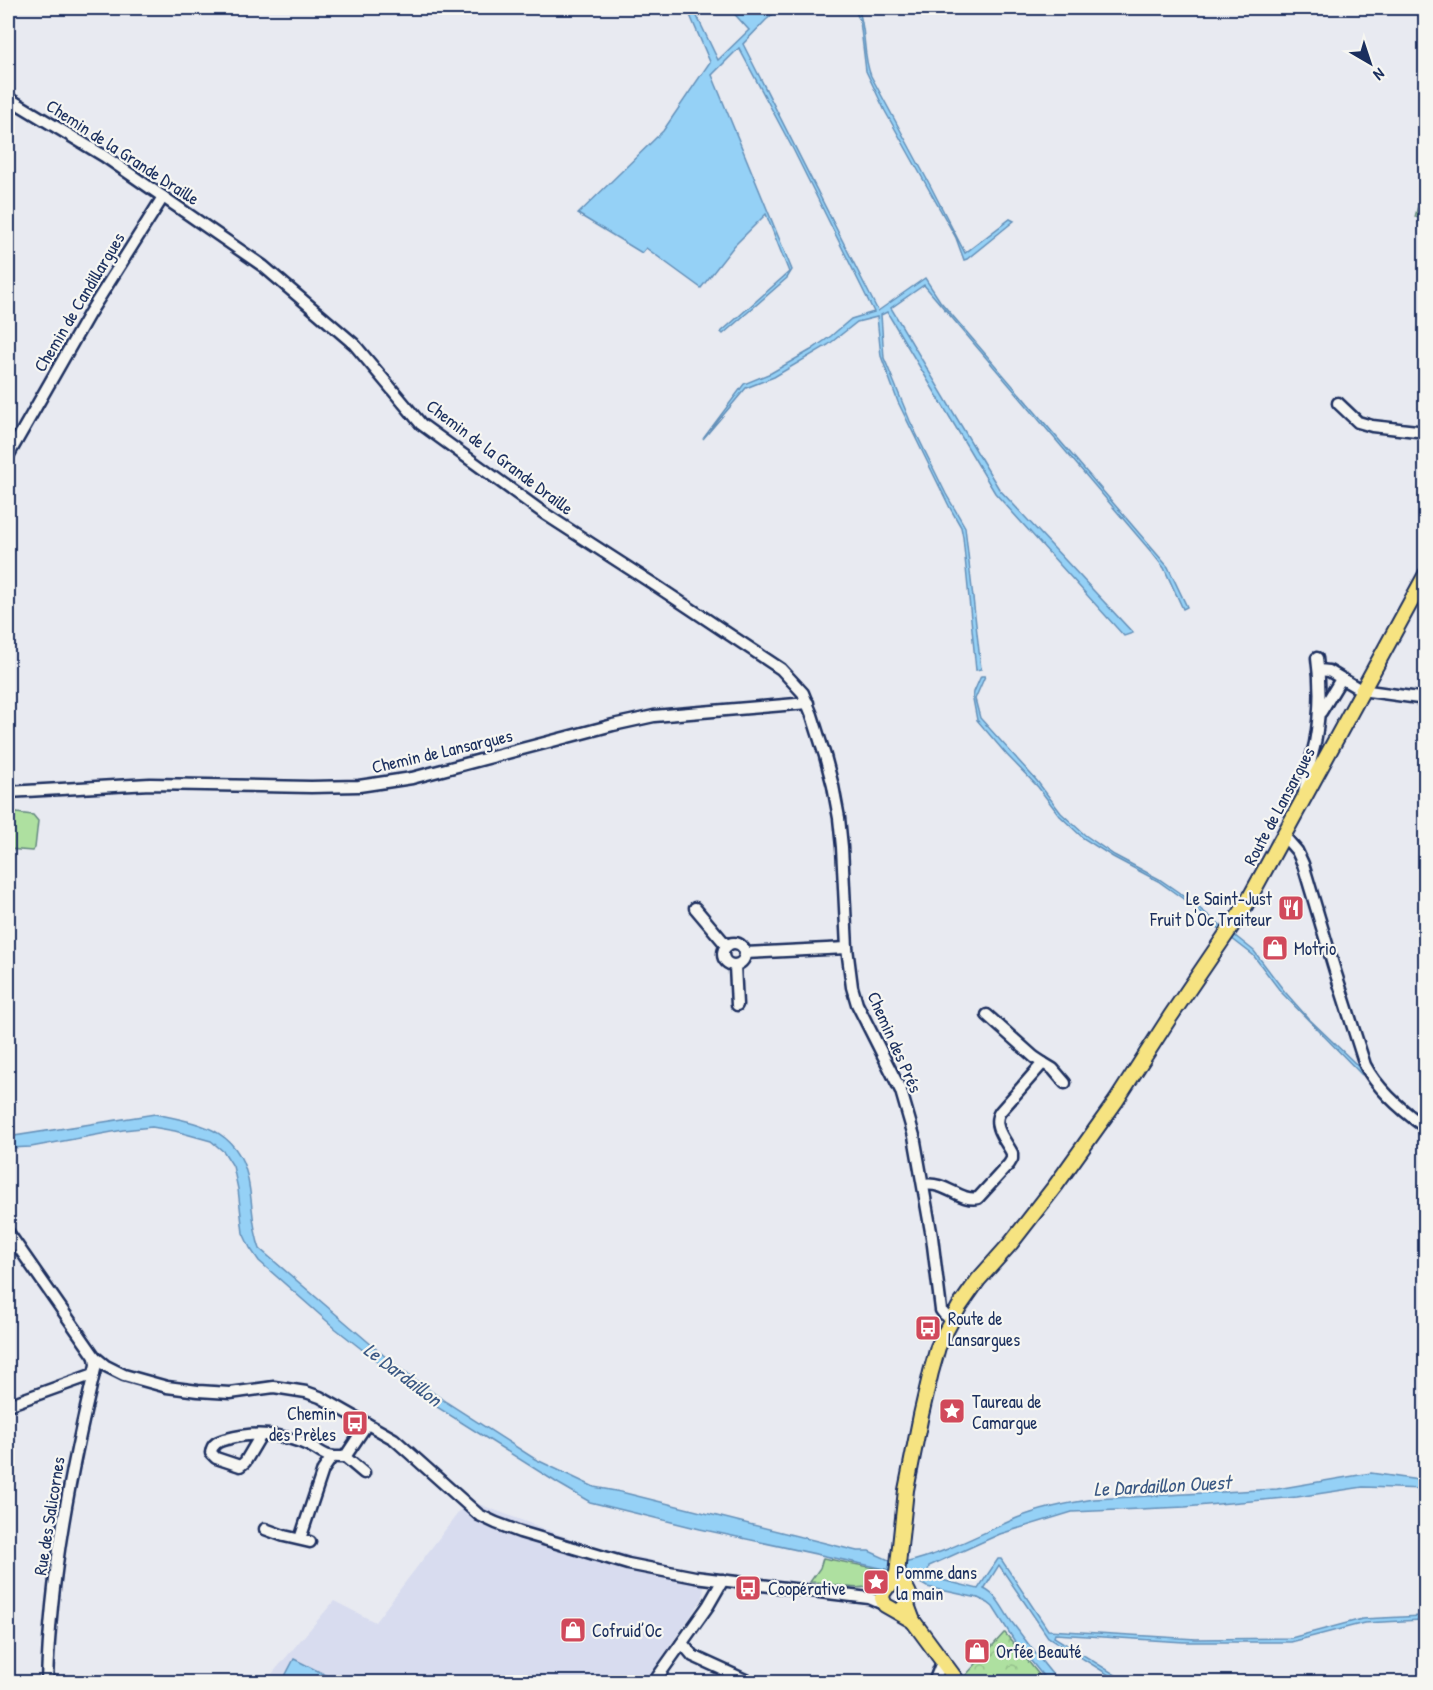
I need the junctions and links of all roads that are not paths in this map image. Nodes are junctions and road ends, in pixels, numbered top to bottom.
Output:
1 (8, 98) edge
2 (163, 197) junction
3 (1338, 403) dead end
4 (1425, 432) edge
5 (8, 456) edge
6 (1425, 574) edge
7 (1317, 658) dead end
8 (1319, 670) junction
9 (1341, 678) junction
10 (1361, 690) junction
11 (1425, 699) edge
12 (808, 703) junction
13 (1318, 718) junction
14 (8, 792) edge
15 (1303, 799) junction
16 (1284, 836) junction
17 (695, 908) dead end
18 (727, 946) junction
19 (848, 948) junction
20 (745, 953) junction
21 (735, 966) junction
22 (737, 1005) dead end
23 (987, 1015) dead end
24 (1043, 1063) junction
25 (1065, 1083) dead end
26 (1425, 1128) edge
27 (924, 1185) junction
28 (8, 1232) edge
29 (952, 1320) junction
30 (95, 1357) junction
31 (94, 1374) junction
32 (8, 1405) edge
33 (367, 1424) junction
34 (261, 1435) dead end
35 (332, 1457) junction
36 (345, 1457) junction
37 (364, 1473) dead end
38 (265, 1529) dead end
39 (723, 1580) junction
40 (894, 1594) junction
41 (682, 1643) junction
42 (942, 1662) junction
43 (954, 1678) edge
44 (935, 1680) edge
45 (47, 1683) edge
46 (654, 1683) edge
47 (750, 1683) edge

1 - 2 street, Chemin de la Grande Draille
2 - 5 street, Chemin de Candillargues
2 - 12 street, Chemin de la Grande Draille
3 - 4 street
6 - 10 main road, Route de Lansargues
7 - 8 street
8 - 9 street
8 - 13 street
9 - 10 street
9 - 13 street
10 - 11 street
10 - 15 main road, Route de Lansargues
12 - 14 street, Chemin de Lansargues
12 - 19 street, Chemin des Prés
13 - 15 street
15 - 16 main road, Route de Lansargues
16 - 26 street
16 - 29 main road, Route de Lansargues
17 - 18 street
18 - 20 street
18 - 21 street
19 - 20 street
19 - 27 street, Chemin des Prés
20 - 21 street
21 - 22 street
23 - 24 street
24 - 25 street
24 - 27 street
27 - 29 street, Chemin des Prés
28 - 30 street
29 - 40 main road, Route de Lansargues
30 - 31 street, Rue des Salicornes
30 - 33 street
31 - 32 street
31 - 45 street, Rue des Salicornes
33 - 36 street
33 - 39 street
34 - 35 street
35 - 36 street
35 - 38 street
36 - 37 street
39 - 40 street
39 - 41 street
40 - 42 main road
41 - 46 street
41 - 47 street
42 - 43 main road
42 - 44 street
43 - 44 street

